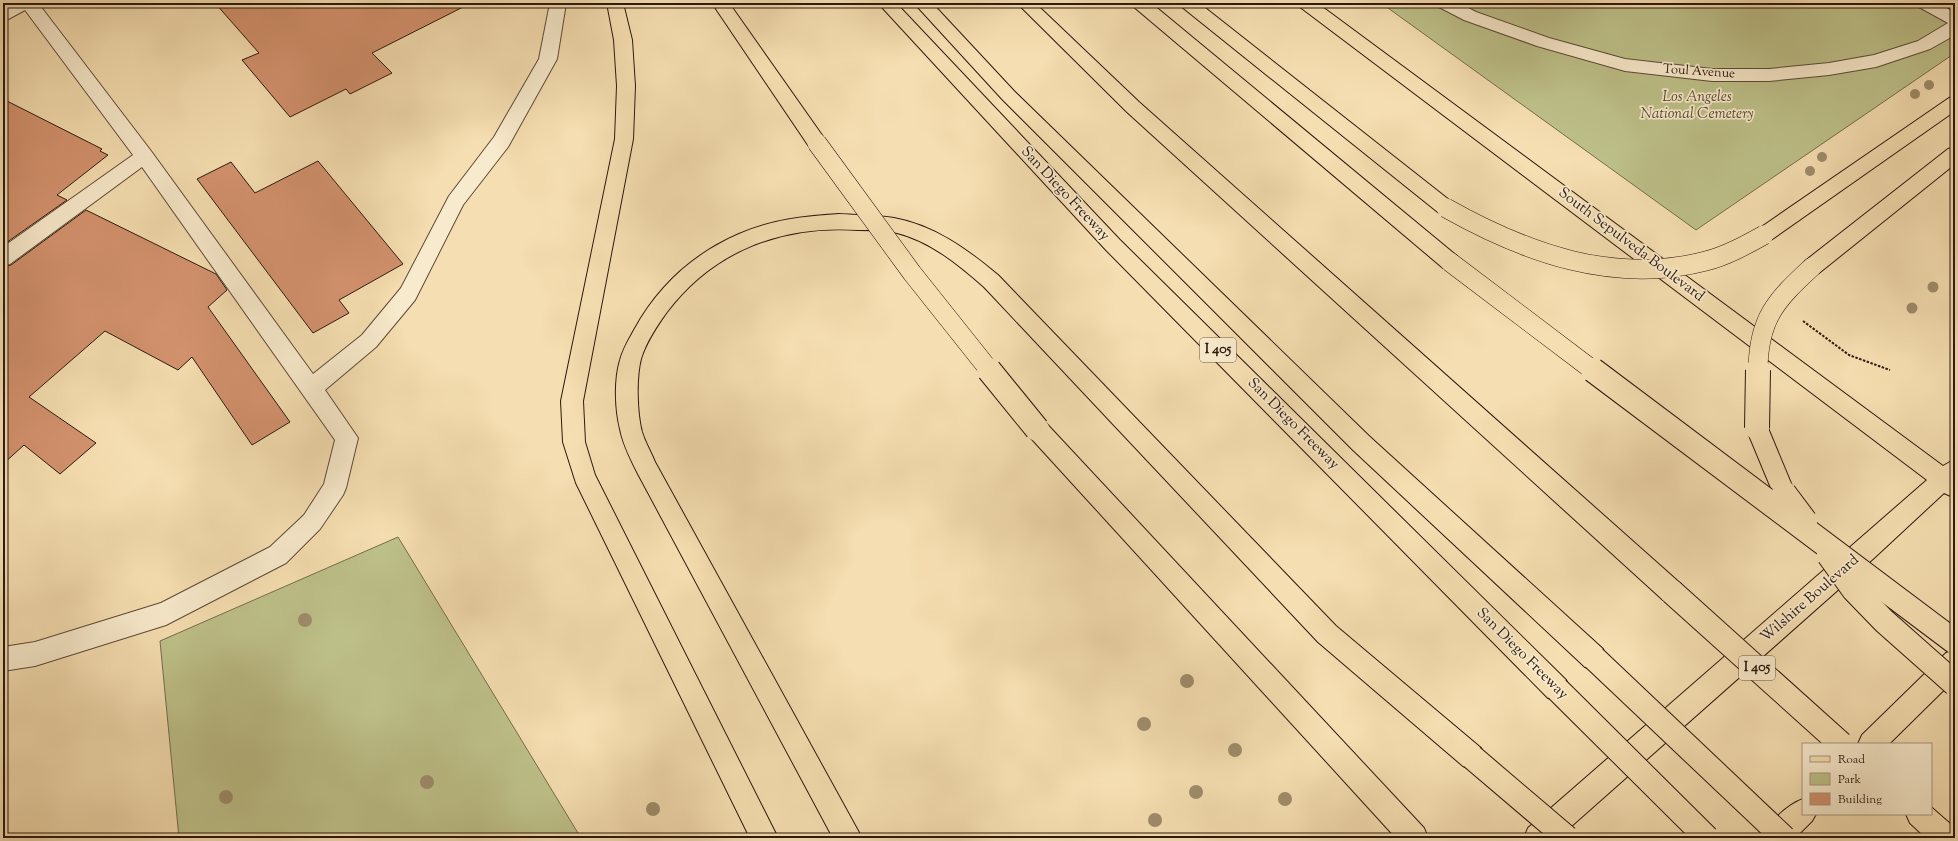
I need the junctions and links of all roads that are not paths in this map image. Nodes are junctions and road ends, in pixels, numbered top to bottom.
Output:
1 (25, 3) edge
2 (29, 3) edge
3 (558, 3) edge
4 (615, 3) edge
5 (720, 3) edge
6 (886, 3) edge
7 (922, 3) edge
8 (1025, 3) edge
9 (1140, 3) edge
10 (1188, 3) edge
11 (1306, 3) edge
12 (1445, 3) edge
13 (1925, 3) edge
14 (3, 16) edge
15 (1955, 20) edge
16 (1955, 27) edge
17 (1955, 102) edge
18 (1955, 154) edge
19 (144, 156) junction
20 (3, 258) edge
21 (312, 388) junction
22 (1951, 479) edge
23 (1955, 642) edge
24 (3, 659) edge
25 (1955, 662) edge
26 (1955, 684) edge
27 (1841, 743) edge
28 (1873, 743) edge
29 (1802, 813) edge
30 (1921, 815) edge
31 (764, 838) edge
32 (848, 838) edge
33 (1414, 838) edge
34 (1538, 838) edge
35 (1568, 838) edge
36 (1708, 838) edge
37 (1776, 838) edge
38 (1784, 838) edge
39 (1946, 838) edge

1 - 14 street
2 - 19 street
3 - 21 street
4 - 31 main road
5 - 33 main road, bridge
6 - 36 main road, San Diego Freeway / I 405, bridge
7 - 38 main road, bridge
8 - 27 main road, I 405, bridge
9 - 23 main road, bridge
10 - 17 main road, bridge
11 - 22 main road, South Sepulveda Boulevard
12 - 16 street, Toul Avenue
13 - 15 street
18 - 26 main road, bridge
19 - 20 street
19 - 21 street
21 - 24 street
22 - 34 main road, Wilshire Boulevard
25 - 28 main road
29 - 37 main road
30 - 39 main road
32 - 35 main road, bridge

